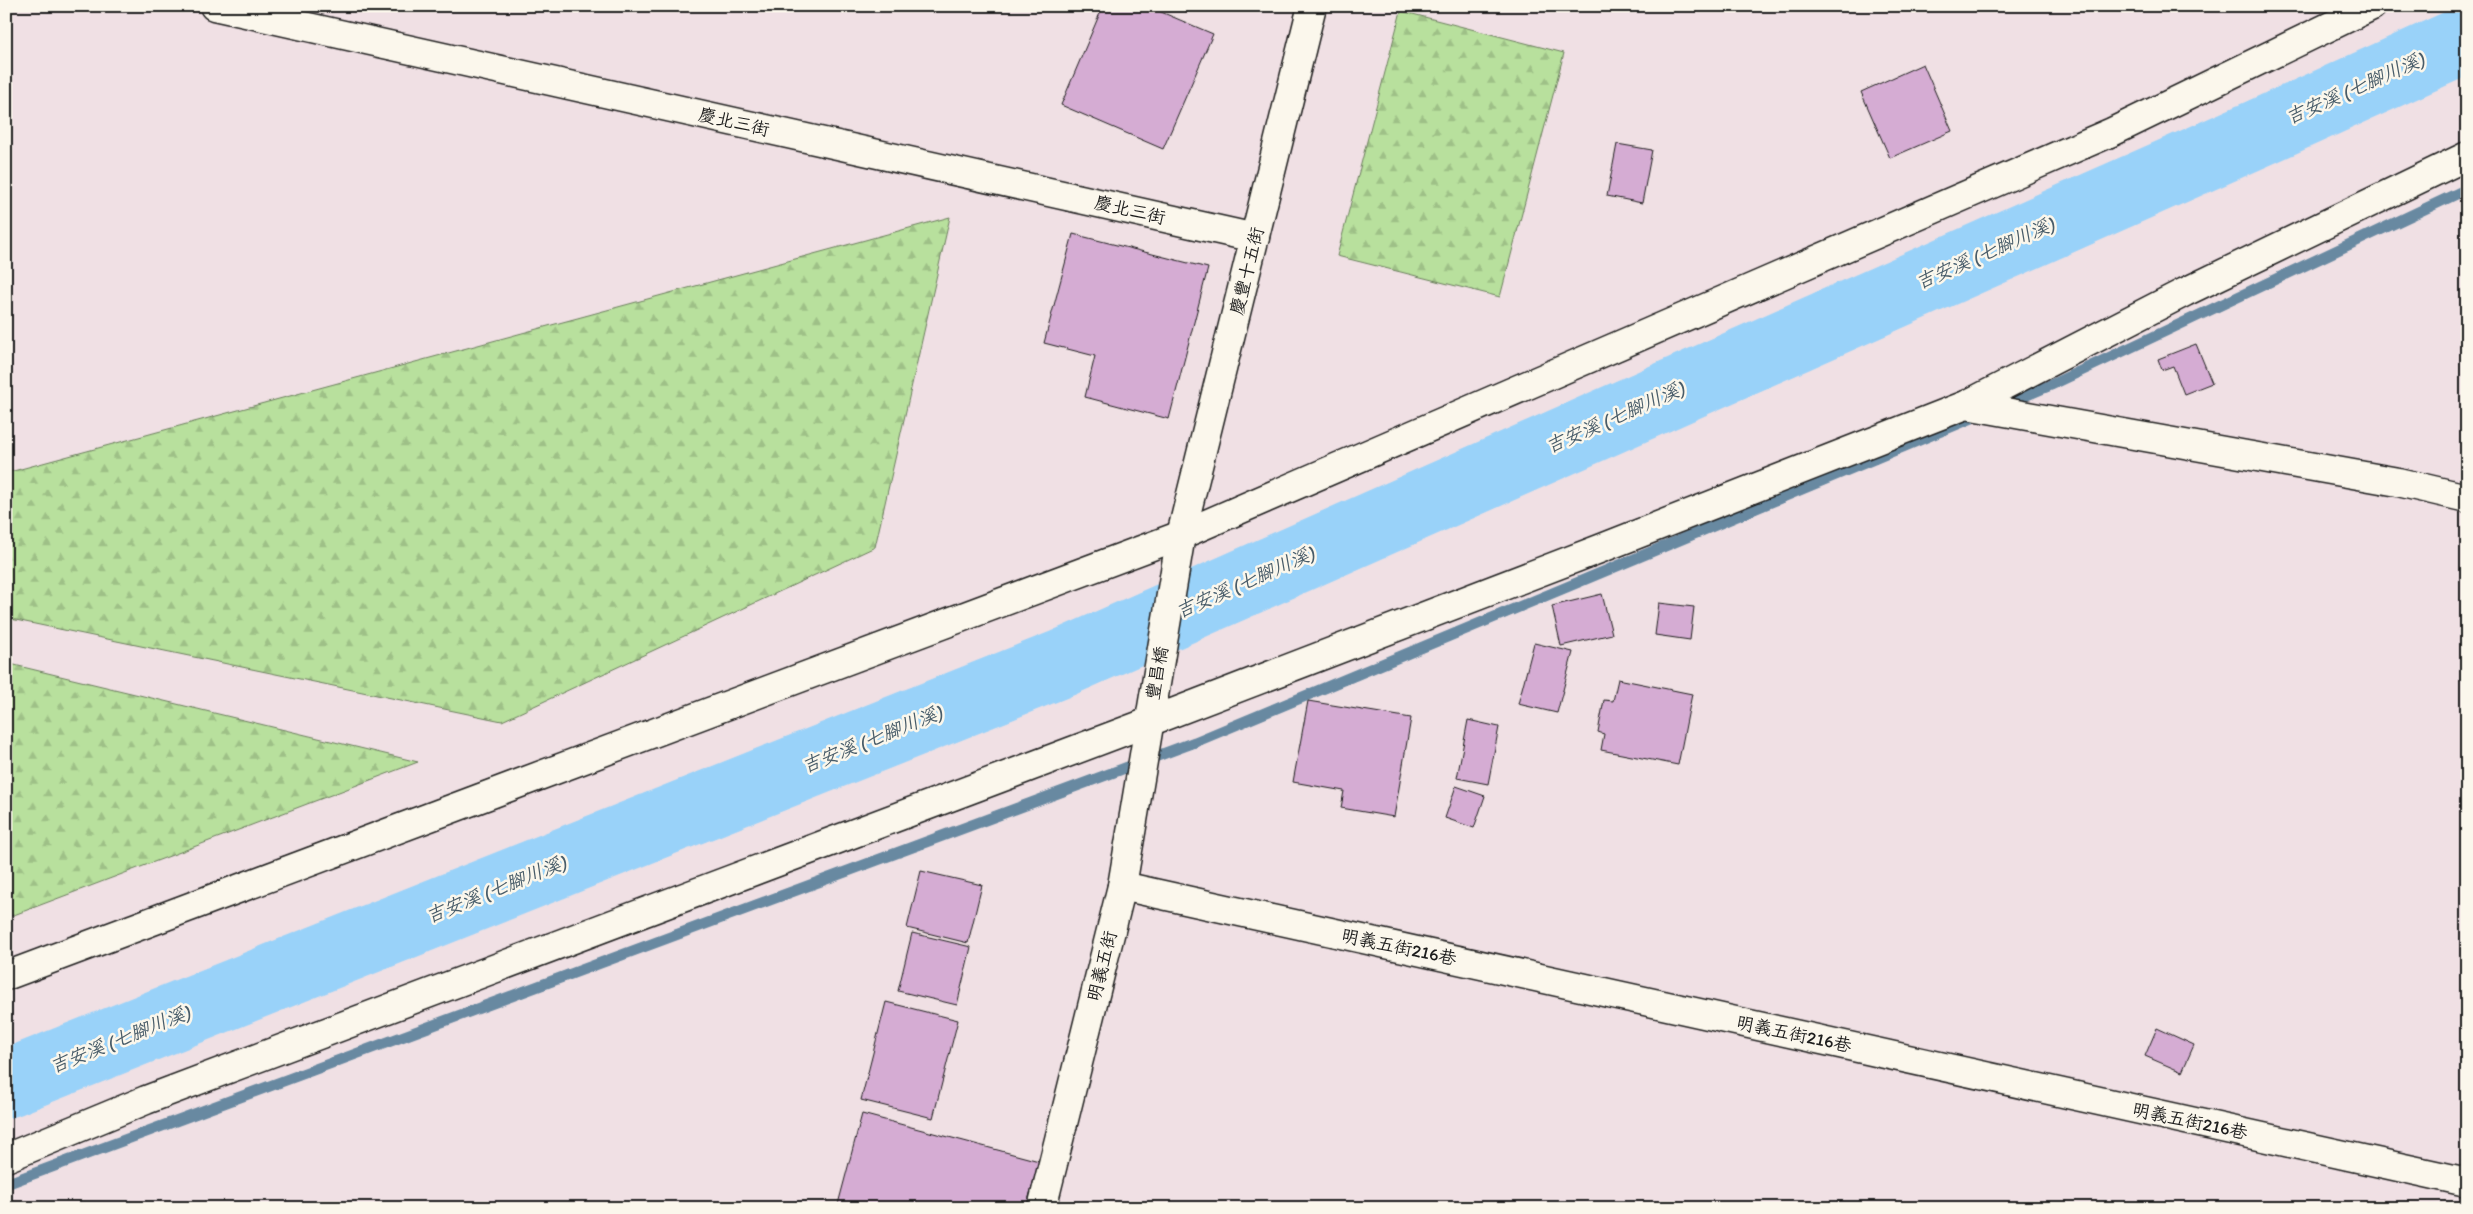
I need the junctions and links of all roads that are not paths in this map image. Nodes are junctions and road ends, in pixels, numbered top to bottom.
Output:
1 (214, 6) edge
2 (1312, 6) edge
3 (2372, 6) edge
4 (2467, 156) edge
5 (1255, 238) junction
6 (1966, 405) junction
7 (2467, 498) edge
8 (1181, 535) junction
9 (1149, 722) junction
10 (1122, 886) junction
11 (6, 976) edge
12 (6, 1158) edge
13 (2467, 1182) edge
14 (1042, 1208) edge

1 - 5 street, 慶北三街
2 - 5 street, 慶豐十五街
3 - 8 street
4 - 6 street
5 - 8 street, 慶豐十五街
6 - 7 street
6 - 9 street
8 - 9 street, 豐昌橋
8 - 11 street
9 - 10 street, 明義五街
9 - 12 street
10 - 13 street, 明義五街216巷
10 - 14 street, 明義五街

